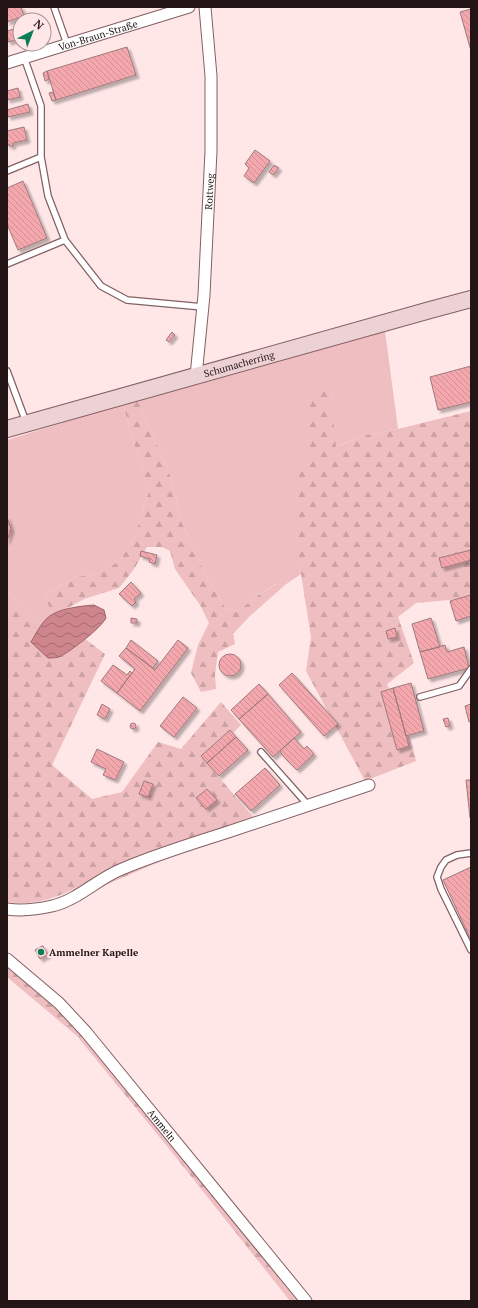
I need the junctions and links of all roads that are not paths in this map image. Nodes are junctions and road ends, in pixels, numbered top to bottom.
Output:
1 (54, 7) edge
2 (189, 7) edge
3 (205, 7) edge
4 (67, 44) junction
5 (24, 57) junction
6 (7, 63) edge
7 (41, 157) junction
8 (7, 171) edge
9 (65, 240) junction
10 (7, 264) edge
11 (471, 299) edge
12 (203, 307) junction
13 (7, 371) edge
14 (196, 376) junction
15 (26, 424) junction
16 (7, 429) edge
17 (471, 669) edge
18 (420, 697) dead end
19 (261, 752) dead end
20 (369, 785) dead end
21 (308, 805) junction
22 (471, 853) edge
23 (7, 908) edge
24 (471, 950) edge
25 (7, 960) edge
26 (306, 1301) edge

1 - 4 lane
2 - 4 street, Von-Braun-Straße
3 - 12 street, Rottweg
4 - 5 street, Von-Braun-Straße
5 - 6 street, Von-Braun-Straße
5 - 7 lane
7 - 8 lane
7 - 9 lane
9 - 10 lane
9 - 12 lane
11 - 14 main road, Schumacherring
12 - 14 street, Rottweg
13 - 15 lane
14 - 15 main road, Schumacherring
15 - 16 main road, Schumacherring
17 - 18 lane
19 - 21 lane
20 - 21 street
21 - 23 street
22 - 24 lane
25 - 26 street, Ammeln

